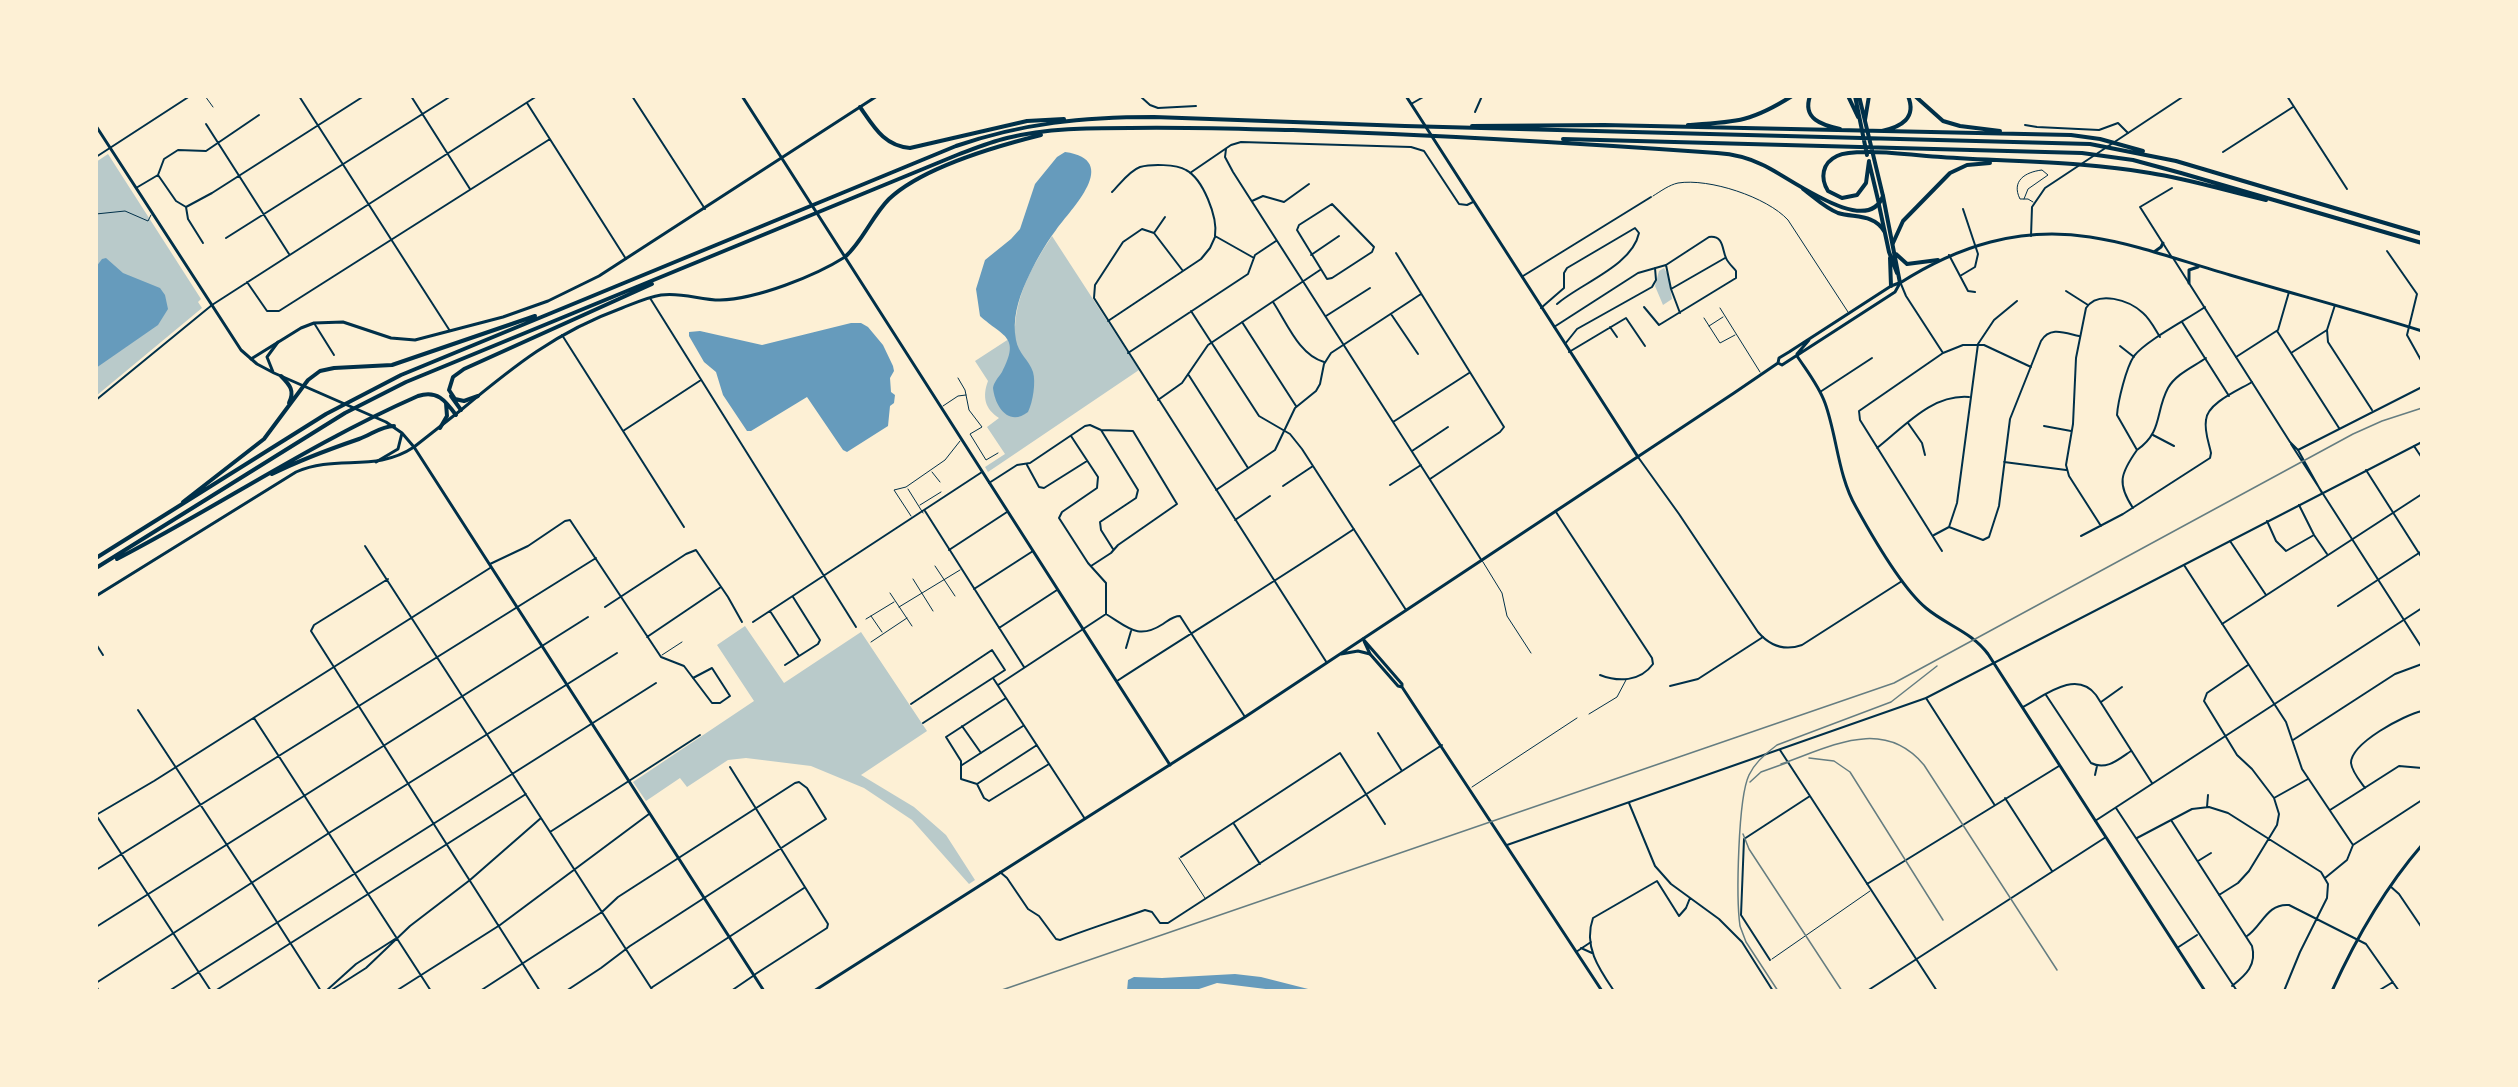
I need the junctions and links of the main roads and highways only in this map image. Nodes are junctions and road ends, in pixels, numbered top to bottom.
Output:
1 (742, 96) edge
2 (877, 96) edge
3 (1406, 96) edge
4 (1792, 96) edge
5 (1810, 96) edge
6 (1848, 96) edge
7 (1857, 96) edge
8 (1869, 96) edge
9 (1908, 96) edge
10 (1915, 96) edge
11 (861, 107) junction
12 (1077, 120) junction
13 (1863, 124) junction
14 (96, 126) edge
15 (1446, 127) junction
16 (1665, 127) junction
17 (1849, 131) junction
18 (1052, 132) junction
19 (1874, 132) junction
20 (2015, 134) junction
21 (1511, 138) junction
22 (2150, 154) junction
23 (782, 158) junction
24 (1870, 160) junction
25 (2046, 164) junction
26 (1788, 178) junction
27 (1883, 196) junction
28 (1879, 205) junction
29 (2308, 209) junction
30 (1884, 231) junction
31 (2422, 234) edge
32 (1893, 243) junction
33 (2163, 243) road end
34 (2422, 243) edge
35 (1892, 251) junction
36 (2153, 252) junction
37 (845, 257) junction
38 (1938, 260) junction
39 (2200, 266) junction
40 (683, 268) junction
41 (1900, 282) junction
42 (2189, 283) road end
43 (1891, 286) junction
44 (559, 309) junction
45 (2422, 331) edge
46 (1809, 340) junction
47 (278, 342) junction
48 (1797, 356) junction
49 (251, 359) junction
50 (1778, 363) junction
51 (274, 373) junction
52 (280, 376) junction
53 (304, 386) junction
54 (449, 390) junction
55 (478, 396) junction
56 (444, 400) junction
57 (461, 410) junction
58 (284, 414) junction
59 (456, 415) junction
60 (394, 426) junction
61 (440, 428) junction
62 (402, 433) junction
63 (414, 447) junction
64 (1638, 457) junction
65 (376, 462) junction
66 (245, 488) junction
67 (159, 519) junction
68 (96, 558) edge
69 (96, 569) edge
70 (96, 596) edge
71 (1363, 639) junction
72 (1370, 654) junction
73 (1340, 655) junction
74 (1402, 687) junction
75 (1170, 765) junction
76 (2422, 845) edge
77 (764, 991) edge
78 (814, 991) edge
79 (1602, 991) edge
80 (2205, 991) edge
81 (2332, 991) edge

1 - 23 main road
2 - 11 main road
3 - 64 main road
4 - 16 highway
5 - 17 highway
6 - 13 highway
7 - 13 highway
8 - 13 highway
9 - 19 highway
10 - 20 highway
11 - 12 highway
11 - 23 main road
12 - 15 highway
12 - 44 highway
13 - 24 highway
14 - 49 main road
15 - 16 highway
15 - 22 highway
16 - 17 highway
17 - 19 highway
18 - 21 highway
18 - 37 highway
18 - 40 highway
19 - 20 highway
20 - 22 highway
21 - 26 highway
21 - 29 highway
22 - 31 highway
23 - 37 main road
23 - 47 main road
24 - 25 highway
24 - 27 highway
24 - 28 highway
25 - 29 highway
25 - 32 highway
26 - 28 highway
26 - 30 highway
27 - 28 highway
27 - 32 highway
28 - 30 highway
29 - 34 highway
30 - 35 highway
32 - 35 highway
33 - 36 main road
35 - 38 highway
35 - 41 highway
35 - 43 highway
36 - 38 main road
36 - 39 main road
37 - 55 main road
37 - 75 main road
38 - 41 main road
39 - 42 main road
39 - 45 main road
40 - 54 highway
40 - 69 highway
41 - 43 main road
41 - 48 main road
43 - 46 main road
44 - 53 highway
44 - 67 highway
46 - 48 main road
46 - 50 main road
47 - 49 main road
47 - 51 main road
48 - 50 main road
48 - 80 main road
49 - 51 main road
50 - 64 main road
51 - 52 main road
52 - 53 main road
52 - 58 highway
53 - 58 highway
53 - 60 main road
54 - 55 highway
54 - 57 highway
55 - 57 main road
56 - 59 highway
56 - 61 highway
56 - 66 highway
57 - 59 main road
58 - 67 highway
59 - 61 main road
60 - 62 main road
60 - 66 highway
61 - 63 main road
62 - 63 main road
62 - 65 main road
63 - 65 main road
63 - 77 main road
64 - 71 main road
65 - 70 main road
66 - 69 highway
67 - 68 highway
71 - 72 main road
71 - 73 main road
71 - 74 main road
72 - 73 main road
72 - 74 main road
73 - 75 main road
74 - 79 main road
75 - 78 main road
76 - 81 main road

